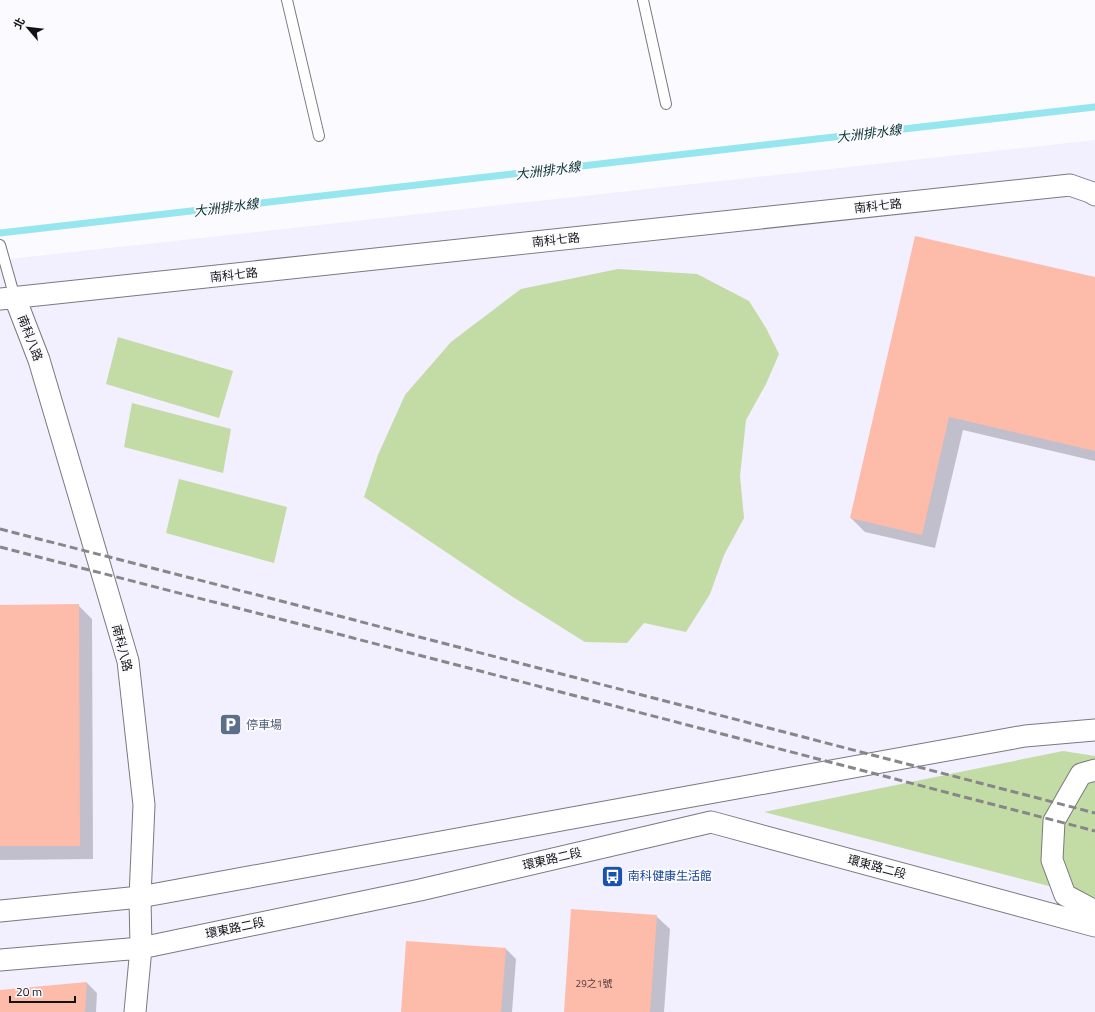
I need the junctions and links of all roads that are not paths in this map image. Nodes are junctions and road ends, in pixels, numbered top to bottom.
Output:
1 (287, 0) edge
2 (643, 0) edge
3 (666, 104) dead end
4 (319, 136) dead end
5 (1095, 194) edge
6 (0, 245) edge
7 (8, 299) edge
8 (1095, 730) edge
9 (1095, 770) edge
10 (140, 897) junction
11 (0, 911) edge
12 (1095, 911) edge
13 (1095, 926) edge
14 (141, 948) junction
15 (0, 960) edge
16 (135, 1012) edge

1 - 4 lane
2 - 3 lane
5 - 7 street, 南科七路
6 - 7 lane
7 - 10 street, 南科八路
8 - 10 street
9 - 12 street
10 - 11 street
10 - 14 street, 南科八路
13 - 14 street, 環東路二段
14 - 15 street, 環東路二段
14 - 16 street, 南科八路

